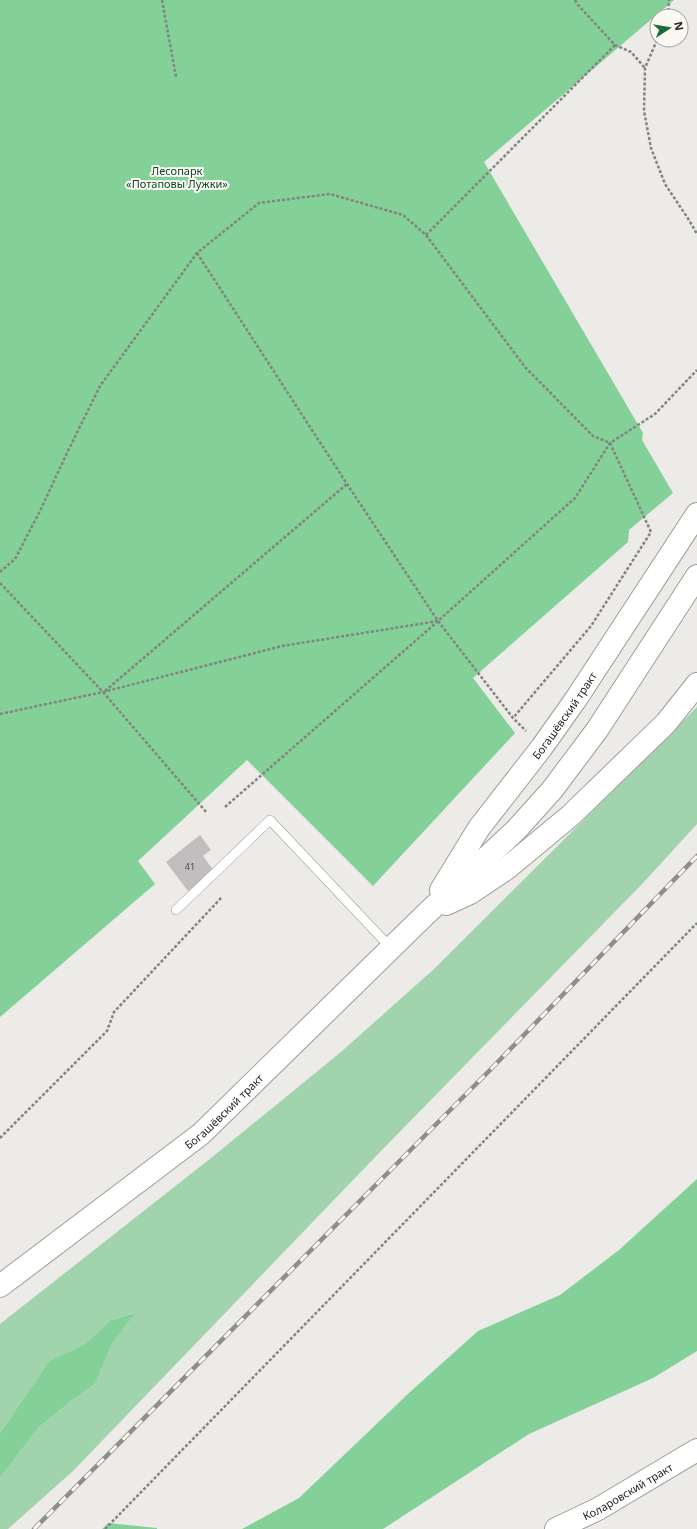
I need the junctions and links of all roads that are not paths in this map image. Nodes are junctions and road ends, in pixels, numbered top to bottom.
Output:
1 (697, 514) edge
2 (697, 576) edge
3 (697, 684) edge
4 (176, 910) dead end
5 (427, 913) junction
6 (391, 948) junction
7 (0, 1286) edge
8 (697, 1450) edge
9 (556, 1529) edge

1 - 5 main road, Богашёвский тракт
2 - 5 main road, Богашёвский тракт
3 - 5 main road
4 - 6 lane
5 - 6 main road, Богашёвский тракт
6 - 7 main road, Богашёвский тракт
8 - 9 main road, Коларовский тракт

